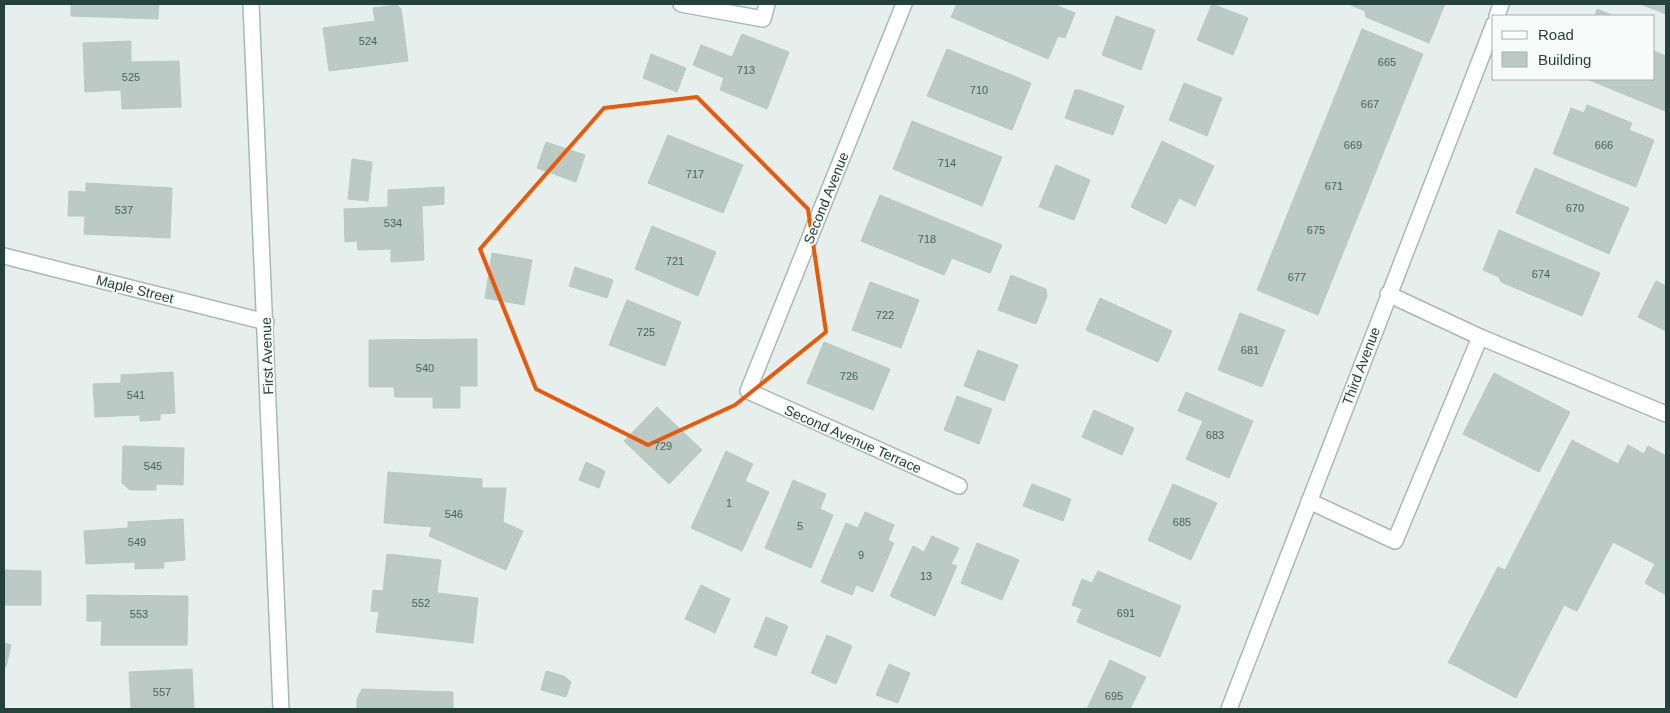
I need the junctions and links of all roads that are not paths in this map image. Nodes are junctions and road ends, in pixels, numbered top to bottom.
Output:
1 (251, 4) edge
2 (682, 4) edge
3 (767, 4) edge
4 (904, 4) edge
5 (1492, 29) edge
6 (4, 256) edge
7 (1388, 294) junction
8 (266, 322) junction
9 (1480, 337) junction
10 (748, 391) joint
11 (1666, 414) edge
12 (959, 486) dead end
13 (1309, 501) junction
14 (281, 709) edge
15 (1228, 709) edge

1 - 8 street, First Avenue
2 - 3 street
4 - 10 street, Second Avenue
5 - 7 street, Third Avenue
6 - 8 street, Maple Street
7 - 9 street
7 - 13 street, Third Avenue
8 - 14 street, First Avenue
9 - 11 street
9 - 13 street
10 - 12 street, Second Avenue Terrace
13 - 15 street, Third Avenue

